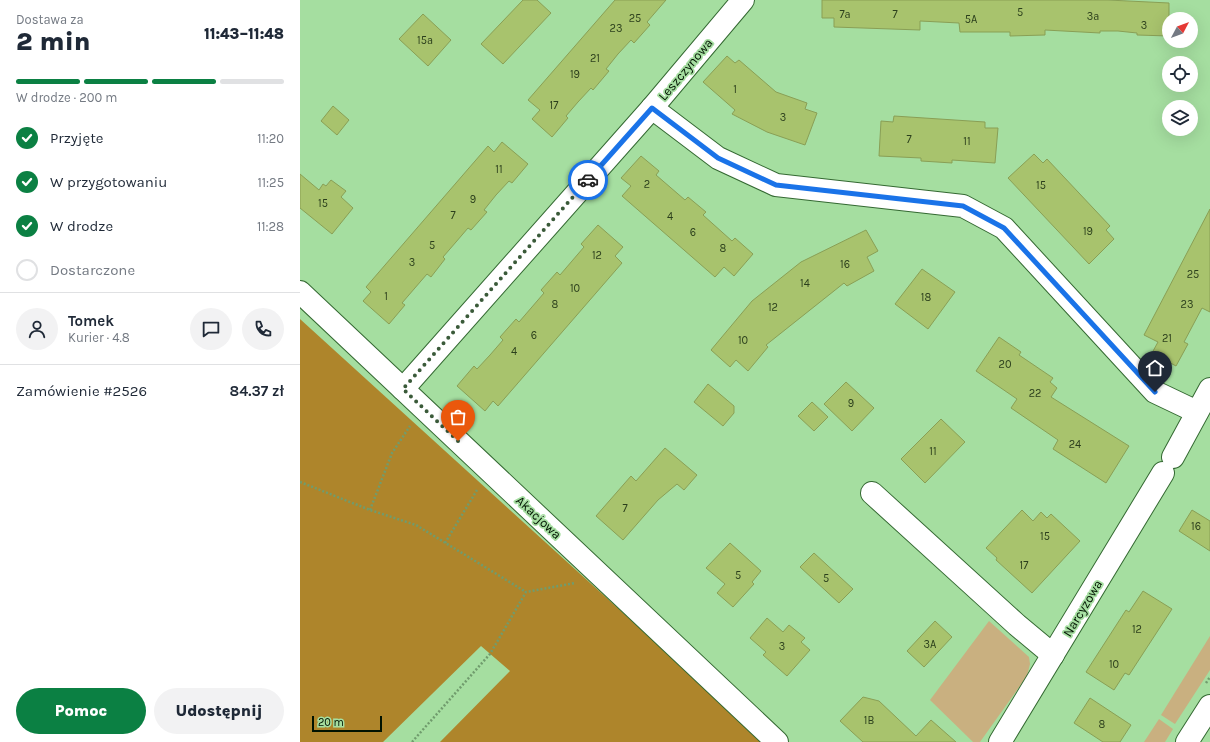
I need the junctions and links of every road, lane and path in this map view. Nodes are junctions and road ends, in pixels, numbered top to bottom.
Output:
1 (743, 0) edge
2 (652, 108) junction
3 (300, 292) edge
4 (403, 389) junction
5 (1210, 389) edge
6 (422, 407) junction
7 (1197, 412) junction
8 (489, 470) junction
9 (300, 482) edge
10 (872, 492) dead end
11 (370, 510) junction
12 (446, 543) junction
13 (602, 578) junction
14 (526, 592) junction
15 (1053, 656) junction
16 (1210, 706) edge
17 (412, 742) edge
18 (777, 742) edge
19 (1000, 742) edge
20 (1187, 742) edge

1 - 2 street, Leszczynowa
2 - 4 street, Leszczynowa
2 - 7 street
3 - 4 street, Akacjowa
4 - 6 street, Akacjowa
5 - 7 street, Narcyzowa
6 - 8 street, Akacjowa
6 - 11 path
7 - 15 street, Narcyzowa
8 - 12 path
8 - 13 street, Akacjowa
9 - 11 path
10 - 15 street
11 - 12 path
12 - 14 path
13 - 14 path
13 - 18 street, Akacjowa
14 - 17 path
15 - 19 street, Narcyzowa
16 - 20 street

